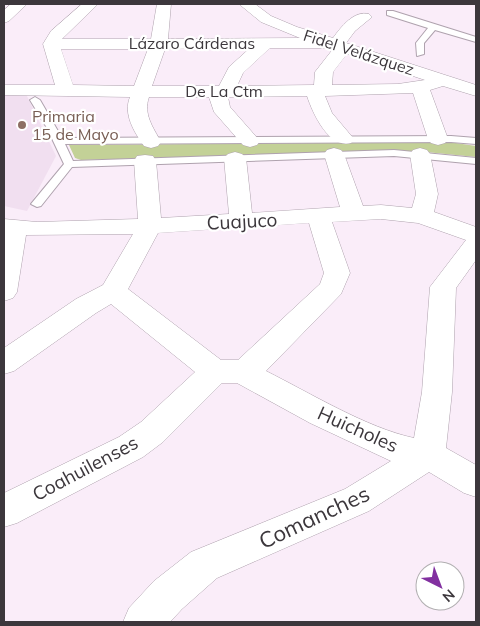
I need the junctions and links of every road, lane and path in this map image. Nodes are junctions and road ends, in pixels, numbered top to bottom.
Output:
1 (20, 4) edge
2 (91, 4) edge
3 (164, 4) edge
4 (246, 4) edge
5 (390, 13) dead end
6 (364, 17) dead end
7 (4, 18) edge
8 (433, 27) junction
9 (476, 40) edge
10 (159, 42) junction
11 (266, 43) junction
12 (51, 44) junction
13 (338, 45) junction
14 (420, 54) dead end
15 (443, 80) junction
16 (420, 88) junction
17 (4, 90) edge
18 (66, 90) junction
19 (142, 90) junction
20 (318, 91) junction
21 (476, 91) edge
22 (221, 92) junction
23 (35, 100) dead end
24 (438, 139) junction
25 (59, 141) junction
26 (250, 141) junction
27 (476, 141) edge
28 (339, 147) junction
29 (148, 151) junction
30 (420, 154) junction
31 (235, 158) junction
32 (476, 161) edge
33 (69, 164) junction
34 (37, 204) dead end
35 (354, 214) junction
36 (318, 216) junction
37 (422, 216) junction
38 (241, 221) junction
39 (150, 226) junction
40 (9, 227) edge
41 (476, 235) edge
42 (476, 243) edge
43 (113, 291) junction
44 (4, 292) edge
45 (4, 363) edge
46 (228, 371) junction
47 (428, 455) junction
48 (476, 482) edge
49 (4, 511) edge
50 (143, 622) edge

1 - 7 street
2 - 12 street
3 - 10 street
4 - 13 street, Fidel Velázquez
5 - 8 lane
6 - 13 street
8 - 9 lane
8 - 14 lane
10 - 11 street, Lázaro Cárdenas
10 - 12 street, Lázaro Cárdenas
10 - 19 street
11 - 13 street, Lázaro Cárdenas
11 - 22 street
12 - 18 street
13 - 15 street, Fidel Velázquez
13 - 20 street
15 - 16 street, De La Ctm
15 - 21 street, Fidel Velázquez
16 - 20 street, De La Ctm
16 - 24 street
17 - 18 street, De La Ctm
18 - 19 street, De La Ctm
19 - 22 street, De La Ctm
19 - 29 street
20 - 22 street, De La Ctm
20 - 28 street
22 - 26 street
23 - 25 lane
24 - 27 lane
24 - 28 lane
25 - 29 lane
25 - 33 lane
26 - 28 lane
26 - 29 lane
28 - 30 lane
28 - 31 lane
28 - 35 street
29 - 31 lane
29 - 33 lane
29 - 39 street
30 - 32 lane
30 - 37 street
31 - 38 street
33 - 34 lane
35 - 36 street, Cuajuco
35 - 37 street, Cuajuco
36 - 38 street, Cuajuco
36 - 46 street, Coahuilenses
37 - 41 street, Cuajuco
38 - 39 street, Cuajuco
39 - 40 street, Cuajuco
39 - 43 street
40 - 44 street
42 - 47 street
43 - 45 street
43 - 46 street, Huicholes
46 - 47 street, Huicholes
46 - 49 street, Coahuilenses
47 - 48 street, Huicholes
47 - 50 street, Comanches

